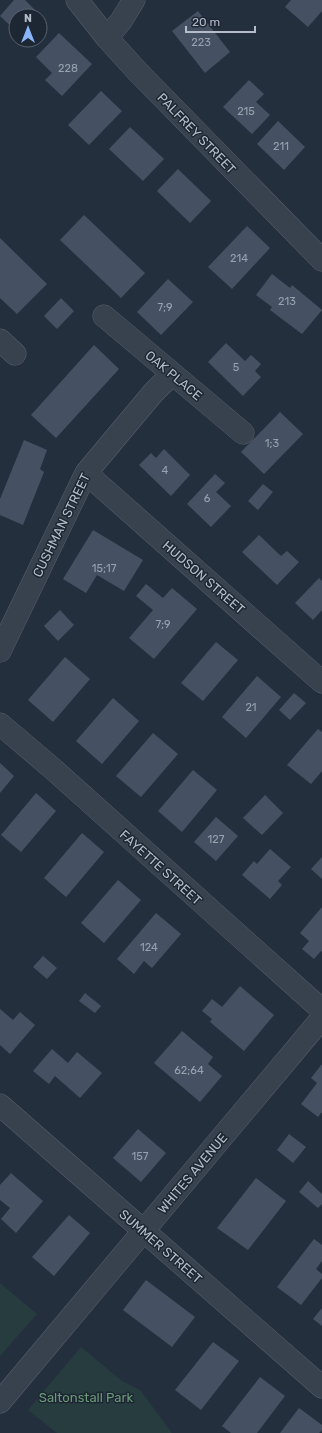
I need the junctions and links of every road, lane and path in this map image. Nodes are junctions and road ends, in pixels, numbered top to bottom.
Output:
1 (77, 0) edge
2 (134, 0) edge
3 (107, 38) junction
4 (322, 260) edge
5 (104, 316) dead end
6 (172, 374) junction
7 (243, 434) dead end
8 (86, 473) junction
9 (0, 651) edge
10 (322, 682) edge
11 (0, 724) edge
12 (322, 1010) edge
13 (322, 1018) edge
14 (0, 1105) edge
15 (144, 1230) junction
16 (322, 1387) edge
17 (0, 1402) edge

1 - 3 street, PALFREY STREET
2 - 3 street
3 - 4 street, PALFREY STREET
5 - 6 street, OAK PLACE
6 - 7 street, OAK PLACE
6 - 8 street, CUSHMAN STREET
8 - 9 street, CUSHMAN STREET
8 - 10 street, HUDSON STREET
11 - 12 street, FAYETTE STREET
13 - 15 street, WHITES AVENUE
14 - 15 street, SUMMER STREET
15 - 16 street, SUMMER STREET
15 - 17 street, WHITES AVENUE

